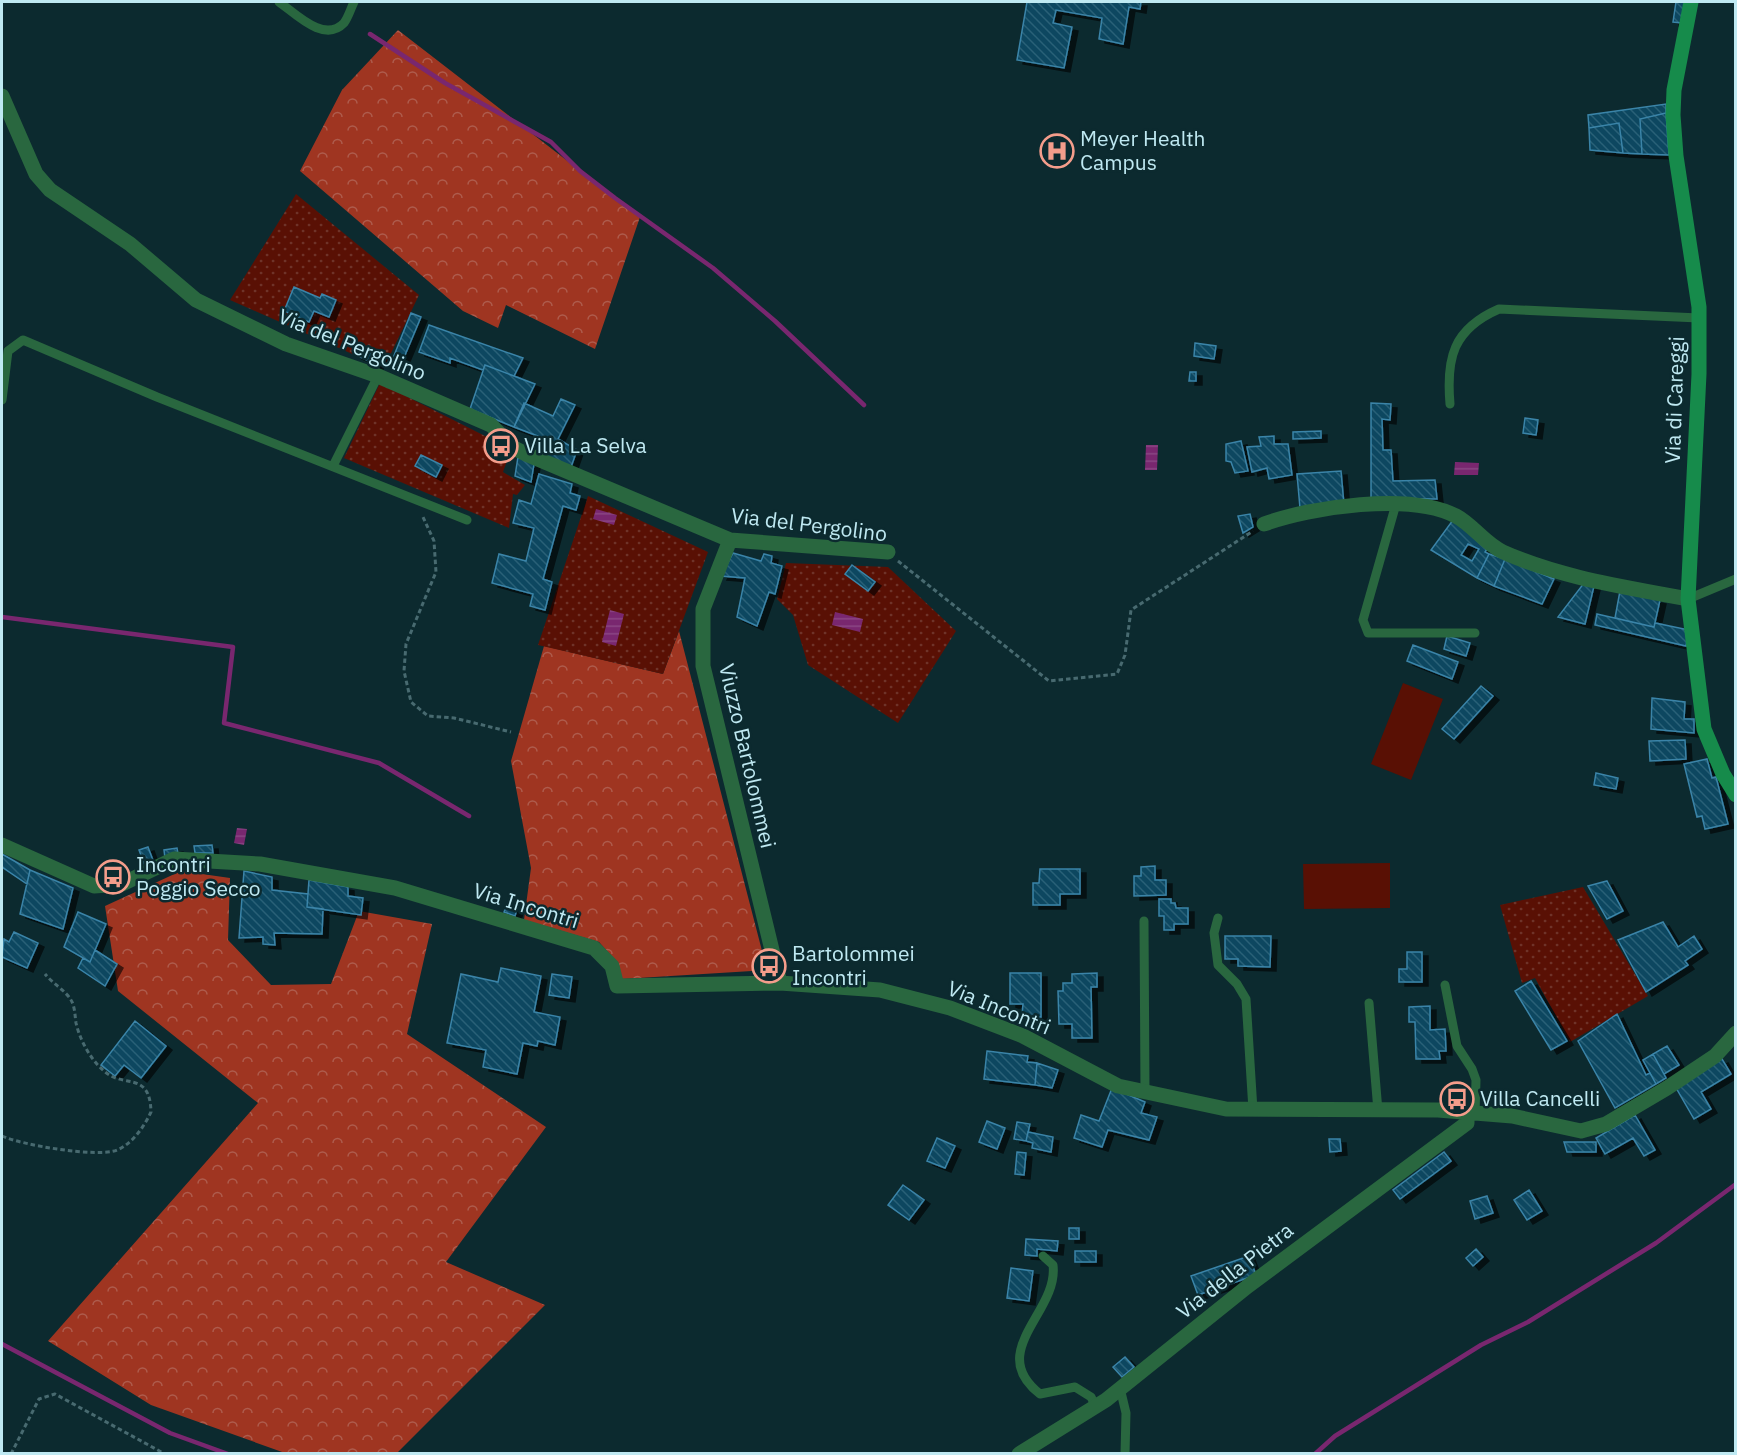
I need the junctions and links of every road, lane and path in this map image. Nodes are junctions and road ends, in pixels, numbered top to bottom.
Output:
1 (279, 2) edge
2 (354, 2) edge
3 (1691, 2) edge
4 (2, 96) edge
5 (1699, 318) junction
6 (378, 376) junction
7 (2, 400) edge
8 (1450, 404) dead end
9 (333, 466) junction
10 (416, 500) junction
11 (1396, 504) junction
12 (467, 520) dead end
13 (1264, 524) joint
14 (730, 540) junction
15 (888, 552) joint
16 (1736, 579) edge
17 (1688, 599) junction
18 (1475, 633) dead end
19 (511, 732) dead end
20 (1736, 795) edge
21 (2, 845) edge
22 (1218, 918) dead end
23 (1144, 921) dead end
24 (45, 974) dead end
25 (780, 983) junction
26 (1445, 985) dead end
27 (1369, 1003) dead end
28 (1736, 1033) edge
29 (1145, 1092) junction
30 (1253, 1110) junction
31 (1378, 1111) junction
32 (1471, 1114) junction
33 (2, 1136) edge
34 (1043, 1256) dead end
35 (1120, 1388) junction
36 (1090, 1411) junction
37 (10, 1454) edge
38 (165, 1454) edge
39 (1019, 1454) edge
40 (1125, 1454) edge

1 - 2 lane
3 - 5 street, Via di Careggi
4 - 6 street, Via del Pergolino
5 - 8 lane
5 - 17 street, Via di Careggi
6 - 9 lane
6 - 14 street, Via del Pergolino
7 - 9 lane
9 - 10 lane
10 - 12 lane
10 - 19 path
11 - 13 street
11 - 17 street
11 - 18 lane
13 - 15 path, Via del Pergolino
14 - 15 street, Via del Pergolino
14 - 25 street, Viuzzo Bartolommei
16 - 17 lane
17 - 20 street, Via di Careggi
21 - 25 street, Via Incontri
22 - 30 lane
23 - 29 lane
24 - 33 path
25 - 29 street, Via Incontri
26 - 32 lane
27 - 31 lane
28 - 32 street, Via Incontri
29 - 30 street, Via Incontri
30 - 31 street, Via Incontri
31 - 32 street, Via Incontri
32 - 35 street, Via della Pietra
34 - 36 lane
35 - 36 street, Via della Pietra
35 - 40 lane
36 - 39 street, Via della Pietra
37 - 38 path

